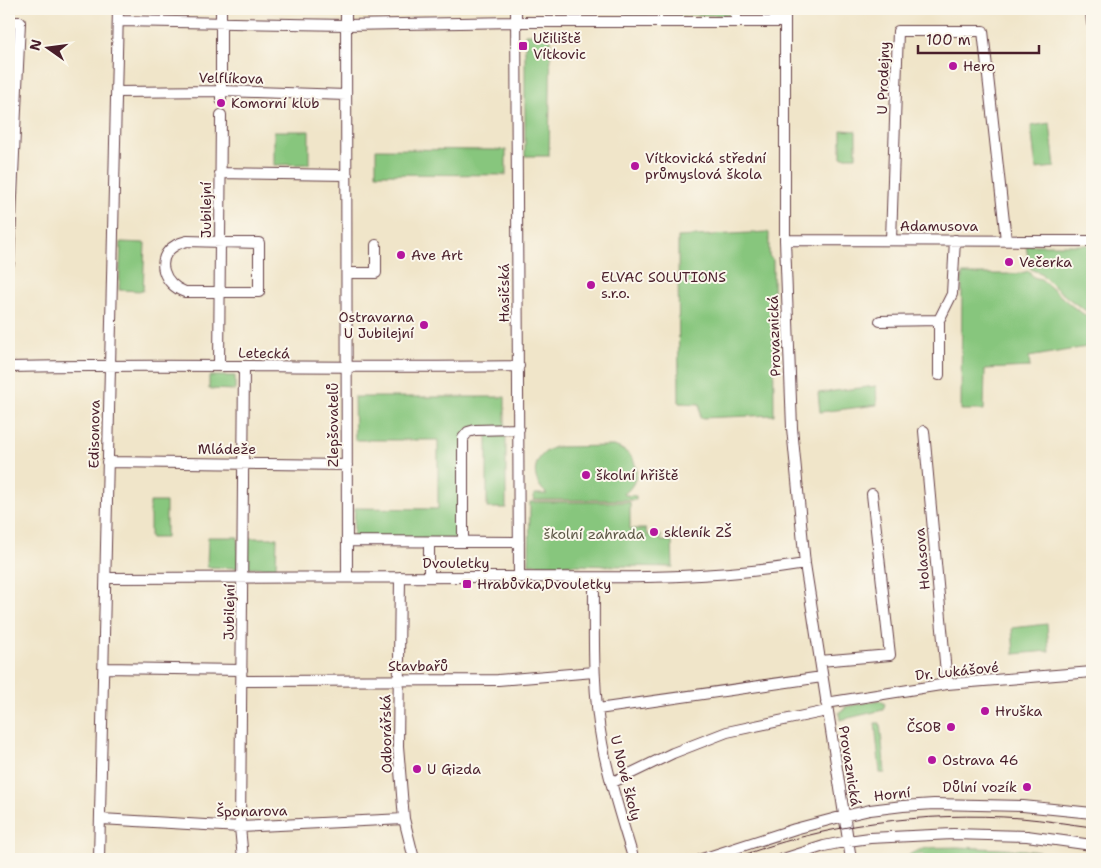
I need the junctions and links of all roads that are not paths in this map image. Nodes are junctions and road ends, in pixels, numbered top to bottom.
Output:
1 (118, 9) edge
2 (221, 9) edge
3 (346, 9) edge
4 (516, 9) edge
5 (736, 9) edge
6 (785, 9) edge
7 (1090, 9) edge
8 (118, 21) junction
9 (14, 22) edge
10 (516, 22) junction
11 (736, 22) junction
12 (784, 22) junction
13 (220, 23) junction
14 (1092, 23) edge
15 (346, 24) junction
16 (116, 92) junction
17 (221, 95) junction
18 (346, 95) junction
19 (221, 115) dead end
20 (220, 173) junction
21 (347, 175) junction
22 (785, 240) junction
23 (891, 240) junction
24 (954, 240) junction
25 (1006, 240) junction
26 (220, 241) junction
27 (1092, 241) edge
28 (376, 245) dead end
29 (9, 261) edge
30 (347, 274) junction
31 (219, 292) junction
32 (939, 320) junction
33 (880, 321) dead end
34 (110, 364) junction
35 (219, 366) junction
36 (244, 366) junction
37 (518, 366) junction
38 (9, 367) edge
39 (348, 368) junction
40 (938, 375) dead end
41 (519, 429) junction
42 (924, 431) dead end
43 (107, 462) junction
44 (244, 462) junction
45 (347, 464) junction
46 (872, 494) dead end
47 (347, 541) junction
48 (428, 542) junction
49 (463, 542) junction
50 (519, 542) junction
51 (805, 564) junction
52 (347, 577) junction
53 (400, 577) junction
54 (429, 577) junction
55 (520, 577) junction
56 (106, 578) junction
57 (243, 578) junction
58 (594, 578) junction
59 (820, 661) junction
60 (104, 668) junction
61 (594, 672) junction
62 (1092, 672) edge
63 (242, 675) junction
64 (822, 677) junction
65 (399, 680) junction
66 (947, 684) junction
67 (827, 707) junction
68 (598, 709) junction
69 (611, 783) junction
70 (1092, 813) edge
71 (844, 816) junction
72 (404, 818) junction
73 (101, 820) junction
74 (240, 827) junction
75 (848, 841) junction
76 (1092, 845) edge
77 (632, 854) dead end
78 (99, 859) edge
79 (243, 859) edge
80 (414, 859) edge
81 (702, 859) edge
82 (783, 859) edge
83 (851, 859) edge

1 - 8 street, Edisonova
2 - 13 street
3 - 15 street, Zlepšovatelů
4 - 10 street, Hasičská
5 - 11 street
6 - 12 street, Provaznická
7 - 14 street
8 - 13 street
8 - 16 street, Edisonova
9 - 29 street
10 - 11 street
10 - 15 street
10 - 37 street, Hasičská
11 - 12 street
12 - 22 street, Provaznická
13 - 15 street
13 - 17 street
15 - 18 street, Zlepšovatelů
16 - 17 street, Velflíkova
16 - 34 street, Edisonova
17 - 18 street, Velflíkova
18 - 21 street, Zlepšovatelů
19 - 20 street, Jubilejní
20 - 21 street
20 - 26 street, Jubilejní
21 - 30 street, Zlepšovatelů
22 - 23 street, Adamusova
22 - 51 street, Provaznická
23 - 24 street, Adamusova
23 - 25 street, U Prodejny
24 - 25 street, Adamusova
24 - 32 street
25 - 27 street, Adamusova
26 - 31 street, Jubilejní
26 - 31 street
26 - 31 street
28 - 30 street
30 - 39 street, Zlepšovatelů
31 - 35 street, Jubilejní
32 - 33 street
32 - 40 street
34 - 35 street, Letecká
34 - 38 street, Letecká
34 - 43 street, Edisonova
35 - 36 street, Letecká
36 - 39 street, Letecká
36 - 44 street, Jubilejní
37 - 39 street, Letecká
37 - 41 street, Hasičská
39 - 45 street, Zlepšovatelů
41 - 49 street
41 - 50 street, Hasičská
42 - 66 street, Holasova
43 - 44 street, Mládeže
43 - 56 street, Edisonova
44 - 45 street, Mládeže
44 - 57 street, Jubilejní
45 - 47 street, Zlepšovatelů
46 - 59 street
47 - 48 street
47 - 52 street, Zlepšovatelů
48 - 49 street
48 - 54 street
49 - 50 street
50 - 55 street, Hasičská
51 - 58 street, Dvouletky
51 - 59 street, Provaznická
52 - 53 street, Dvouletky
52 - 57 street, Dvouletky
53 - 54 street, Dvouletky
53 - 65 street, Odborářská
54 - 55 street, Dvouletky
55 - 58 street, Dvouletky
56 - 57 street, Dvouletky
56 - 60 street, Edisonova
57 - 63 street, Jubilejní
58 - 61 street, U Nové školy
59 - 64 street, Provaznická
60 - 63 street, Stavbařů
60 - 73 street, Edisonova
61 - 65 street, Stavbařů
61 - 68 street, U Nové školy
62 - 66 street, Dr. Lukášové
63 - 65 street, Stavbařů
63 - 74 street, Jubilejní
64 - 67 street, Provaznická
64 - 68 street
65 - 72 street, Odborářská
66 - 67 street, Dr. Lukášové
67 - 69 street, Dr. Lukášové
67 - 71 street, Provaznická
68 - 69 street, U Nové školy
69 - 77 street, U Nové školy
70 - 71 street, Horní
71 - 75 street, Provaznická
71 - 81 street, Horní
72 - 74 street, Šponarova
72 - 80 street, Odborářská
73 - 74 street, Šponarova
73 - 78 street, Edisonova
74 - 79 street, Jubilejní
75 - 76 street
75 - 82 street
75 - 83 street, Provaznická

